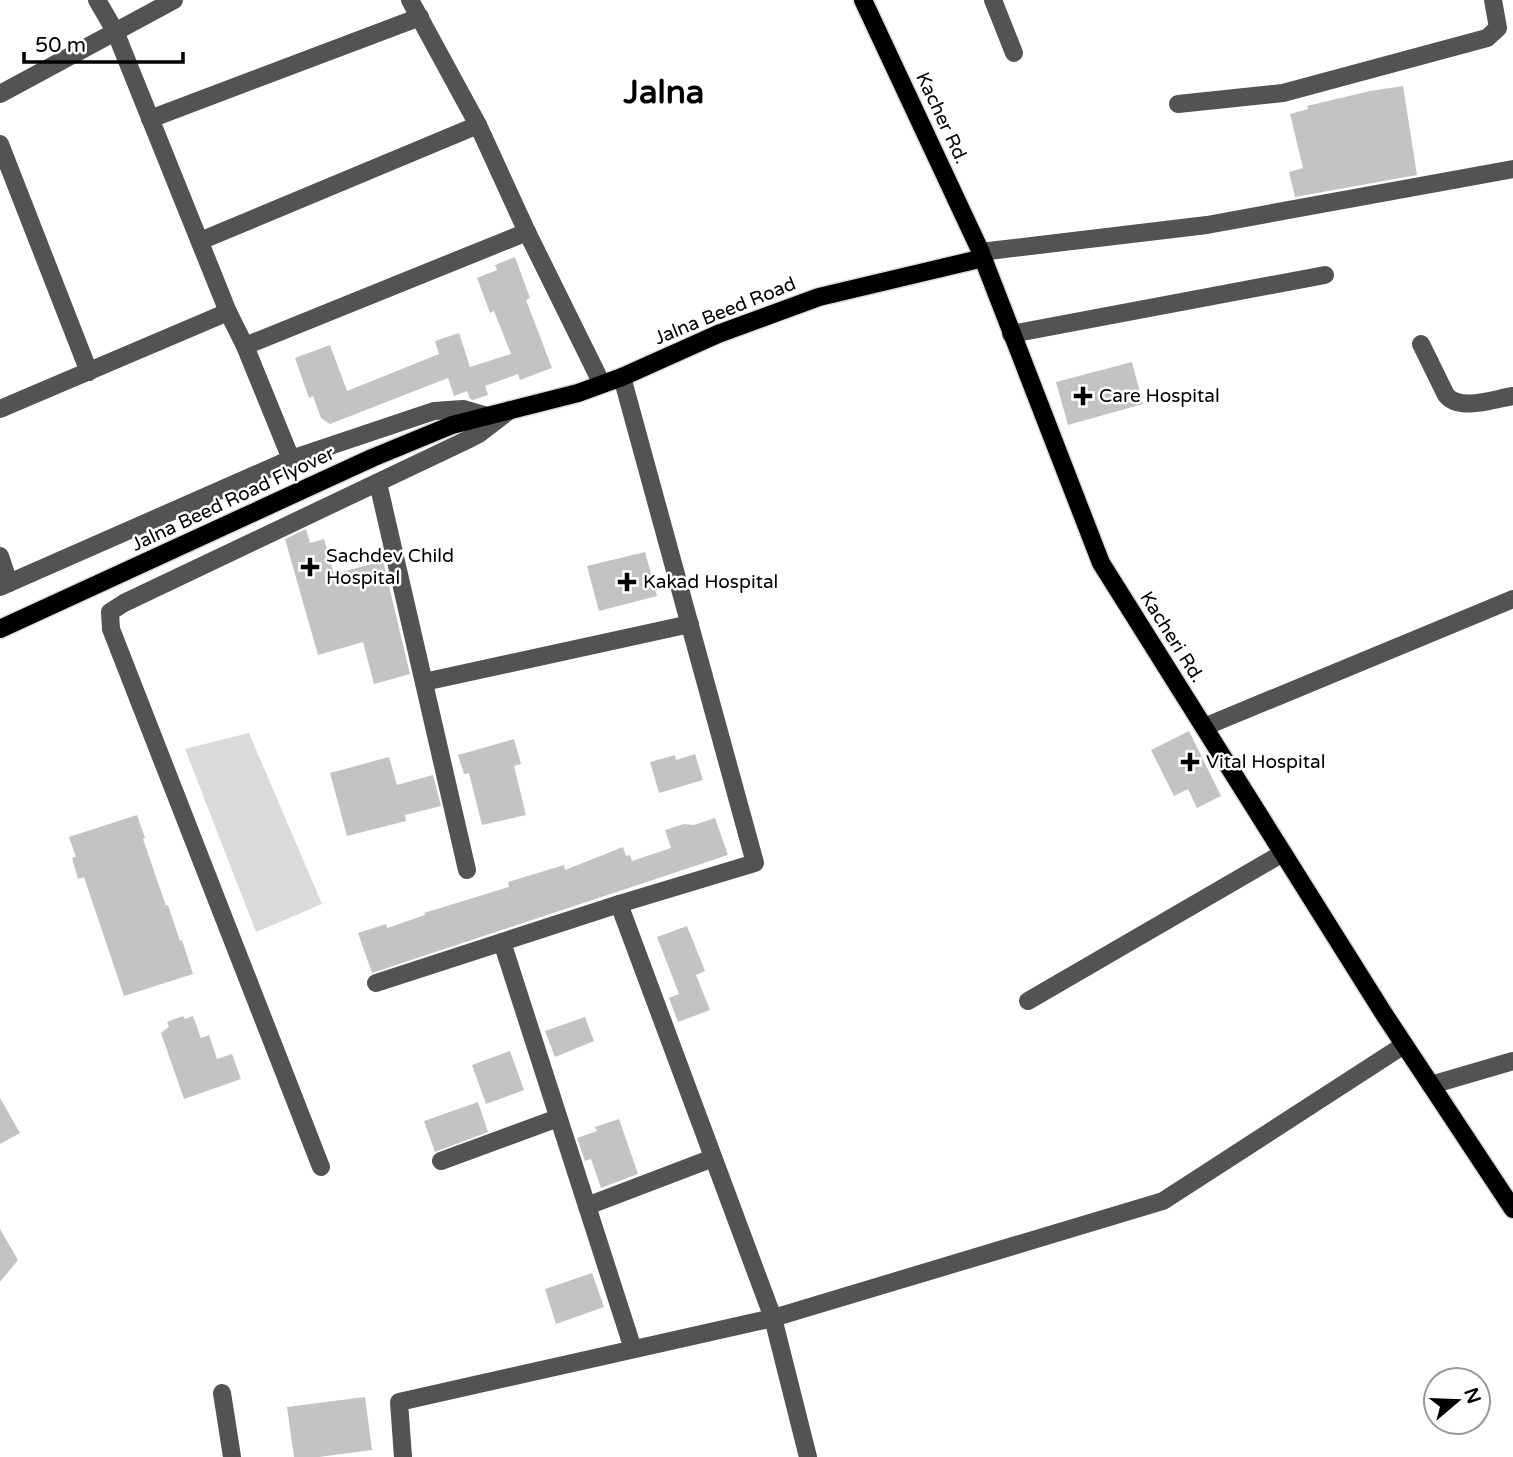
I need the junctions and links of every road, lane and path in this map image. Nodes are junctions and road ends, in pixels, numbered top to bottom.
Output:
1 (97, 0) edge
2 (174, 0) edge
3 (410, 0) edge
4 (863, 0) edge
5 (993, 0) edge
6 (1493, 0) edge
7 (420, 17) junction
8 (115, 30) junction
9 (1014, 53) dead end
10 (0, 94) edge
11 (1178, 104) dead end
12 (150, 119) junction
13 (478, 125) junction
14 (0, 144) edge
15 (1513, 169) edge
16 (527, 232) junction
17 (200, 241) junction
18 (980, 253) junction
19 (1325, 275) dead end
20 (228, 312) junction
21 (1011, 334) junction
22 (1421, 344) dead end
23 (245, 346) junction
24 (89, 372) junction
25 (622, 377) junction
26 (602, 384) junction
27 (1513, 396) edge
28 (0, 409) edge
29 (511, 410) junction
30 (487, 416) junction
31 (291, 459) junction
32 (378, 483) junction
33 (0, 556) edge
34 (4, 585) edge
35 (1513, 599) edge
36 (690, 624) junction
37 (0, 629) edge
38 (424, 682) junction
39 (1204, 727) junction
40 (1283, 853) junction
41 (467, 870) dead end
42 (619, 904) junction
43 (502, 942) junction
44 (376, 983) dead end
45 (1028, 1001) dead end
46 (1405, 1045) junction
47 (1513, 1060) edge
48 (1431, 1085) junction
49 (558, 1118) junction
50 (713, 1158) junction
51 (441, 1161) dead end
52 (321, 1167) dead end
53 (587, 1206) junction
54 (1513, 1209) edge
55 (773, 1318) junction
56 (633, 1349) junction
57 (222, 1392) dead end
58 (232, 1457) edge
59 (403, 1457) edge
60 (808, 1457) edge

1 - 8 street
2 - 8 street
3 - 7 street
4 - 18 main road, Kacher Rd.
5 - 9 street
6 - 11 street
7 - 12 street
7 - 13 street
8 - 10 street
8 - 12 street
12 - 17 street
13 - 16 street
13 - 17 street
14 - 24 street
15 - 18 street
16 - 23 street
16 - 26 street
17 - 20 street
18 - 21 main road, Kacheri Rd.
18 - 25 main road, Jalna Beed Road
19 - 21 street
20 - 23 street
20 - 24 street
21 - 39 main road, Kacheri Rd.
22 - 27 street
23 - 31 street
24 - 28 street
25 - 26 main road, Jalna Beed Road
25 - 36 street
26 - 29 main road, Jalna Beed Road
29 - 30 main road, Jalna Beed Road
29 - 32 street
30 - 31 street
30 - 37 main road, Jalna Beed Road Flyover
31 - 34 street
32 - 38 street
32 - 52 street
33 - 34 street
35 - 39 street
36 - 38 street
36 - 42 street
38 - 41 street
39 - 40 main road, Kacheri Rd.
40 - 45 street
40 - 46 main road, Kacheri Rd.
42 - 43 street
42 - 50 street
43 - 44 street
43 - 49 street
46 - 48 main road, Kacheri Rd.
46 - 55 street
47 - 48 street
48 - 54 main road, Kacheri Rd.
49 - 51 street
49 - 53 street
50 - 53 street
50 - 55 street
53 - 56 street
55 - 56 street
55 - 60 street
56 - 59 street
57 - 58 street

